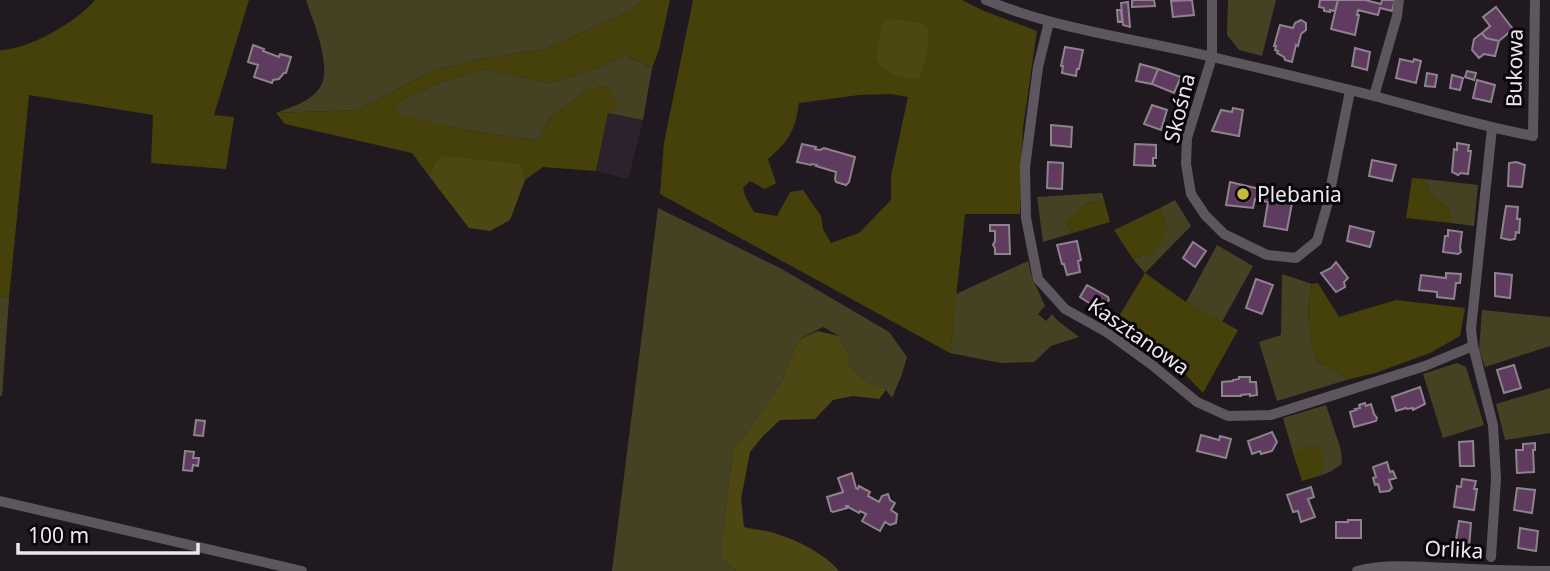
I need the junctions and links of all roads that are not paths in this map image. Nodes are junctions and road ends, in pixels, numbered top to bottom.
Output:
1 (986, 0) edge
2 (1212, 0) edge
3 (1399, 0) edge
4 (1535, 0) edge
5 (1049, 22) junction
6 (1212, 57) junction
7 (1350, 91) junction
8 (1374, 96) junction
9 (1492, 128) junction
10 (1533, 136) joint
11 (1473, 346) junction
12 (0, 501) edge
13 (1492, 556) dead end
14 (303, 571) edge
15 (1357, 571) edge
16 (1550, 571) edge

1 - 5 street, Skośna
2 - 6 street
3 - 8 street
4 - 10 street, Bukowa
5 - 6 street, Skośna
5 - 11 street, Kasztanowa
6 - 7 street, Skośna
6 - 7 street, Skośna
7 - 8 street, Skośna
8 - 9 street, Skośna
9 - 10 street, Skośna
9 - 11 street
11 - 13 street
12 - 14 street
15 - 16 street, Orlika

